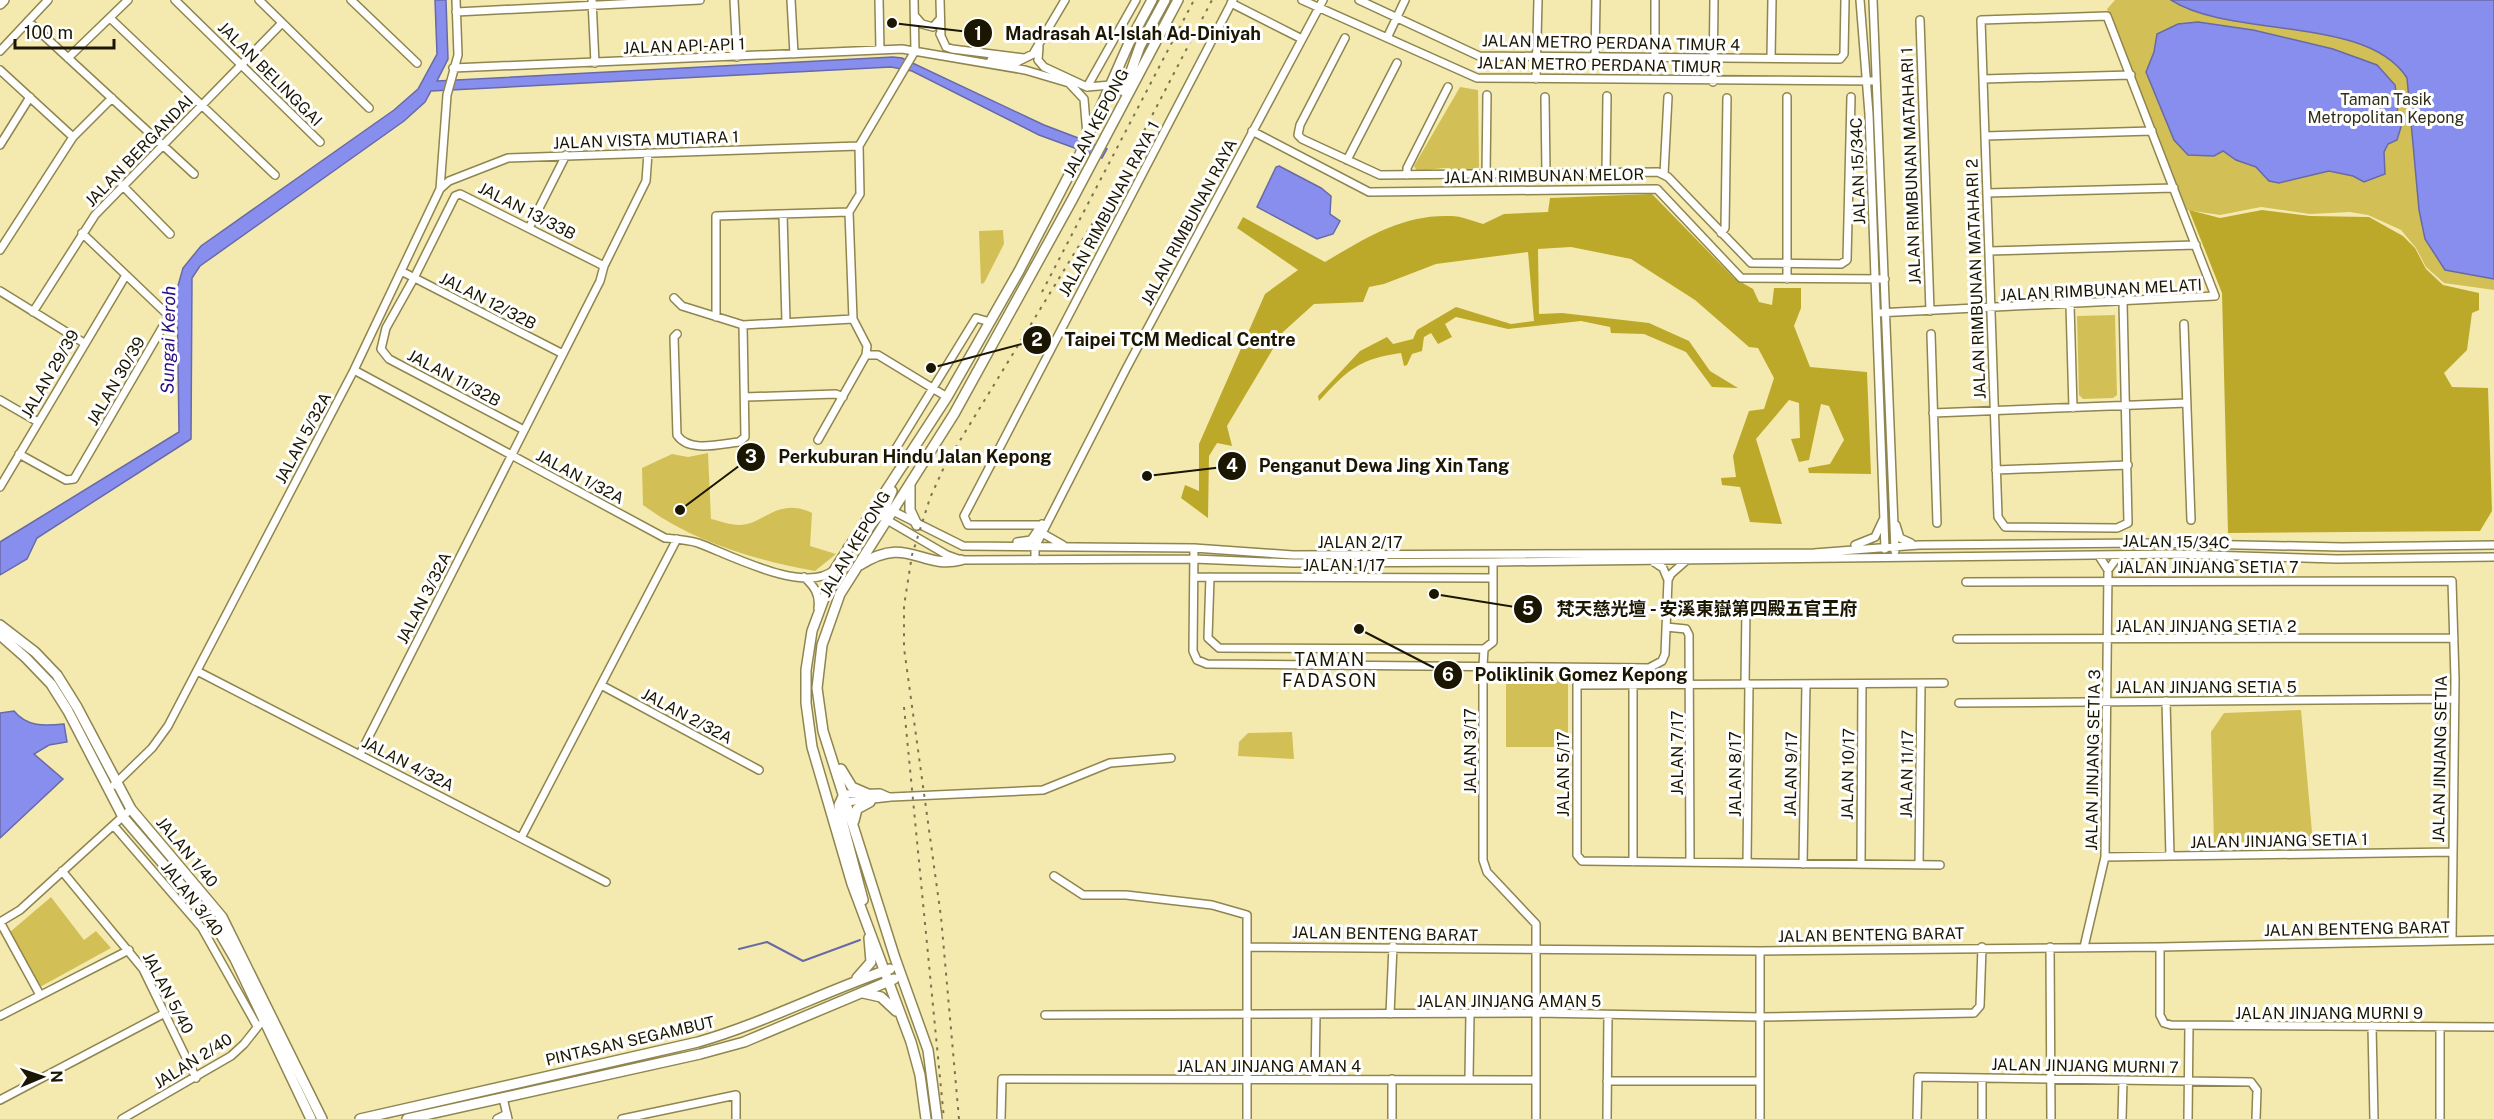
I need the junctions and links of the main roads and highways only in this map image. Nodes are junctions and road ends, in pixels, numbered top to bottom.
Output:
1 (4, 0) edge
2 (1152, 0) edge
3 (1165, 0) edge
4 (1178, 0) edge
5 (0, 4) edge
6 (1110, 127) junction
7 (930, 423) junction
8 (910, 485) junction
9 (888, 514) junction
10 (917, 525) road end
11 (848, 548) junction
12 (961, 560) road end
13 (857, 567) junction
14 (1, 629) edge
15 (827, 744) junction
16 (812, 747) junction
17 (843, 799) junction
18 (854, 827) junction
19 (867, 919) junction
20 (898, 966) junction
21 (885, 971) junction
22 (902, 976) junction
23 (853, 981) junction
24 (888, 981) junction
25 (860, 992) junction
26 (903, 1020) junction
27 (264, 1021) junction
28 (458, 1096) junction
29 (503, 1098) junction
30 (321, 1115) edge
31 (310, 1119) edge
32 (331, 1119) edge
33 (360, 1119) edge
34 (407, 1119) edge
35 (924, 1119) edge
36 (938, 1119) edge

1 - 5 main road
2 - 7 main road, JALAN KEPONG
3 - 6 main road
4 - 6 main road, JALAN KEPONG
6 - 8 main road, JALAN KEPONG
7 - 9 main road
7 - 11 main road, JALAN KEPONG
8 - 9 main road, JALAN KEPONG
8 - 10 main road
9 - 11 main road
9 - 13 main road, JALAN KEPONG
11 - 16 main road, JALAN KEPONG
12 - 13 main road
13 - 15 main road, JALAN KEPONG
14 - 27 main road, JALAN 1/40
14 - 27 main road, JALAN 1/40
15 - 17 main road, JALAN KEPONG
15 - 18 main road
16 - 17 main road
16 - 19 main road, JALAN KEPONG
17 - 18 main road, JALAN KEPONG
17 - 19 main road
18 - 20 main road, JALAN KEPONG
19 - 21 main road, JALAN KEPONG
19 - 23 main road
20 - 21 main road, PINTASAN SEGAMBUT
20 - 22 main road, JALAN KEPONG
21 - 23 main road, PINTASAN SEGAMBUT
21 - 24 main road, JALAN KEPONG
22 - 24 main road, PINTASAN SEGAMBUT
22 - 36 main road, JALAN KEPONG
23 - 28 main road, PINTASAN SEGAMBUT
24 - 25 main road, PINTASAN SEGAMBUT
24 - 26 main road, JALAN KEPONG
25 - 26 main road
25 - 29 main road, PINTASAN SEGAMBUT
26 - 35 main road, JALAN KEPONG
27 - 30 main road, JALAN 1/40
27 - 31 main road, JALAN 1/40
28 - 29 main road
28 - 33 main road, PINTASAN SEGAMBUT
29 - 34 main road, PINTASAN SEGAMBUT
30 - 32 main road

